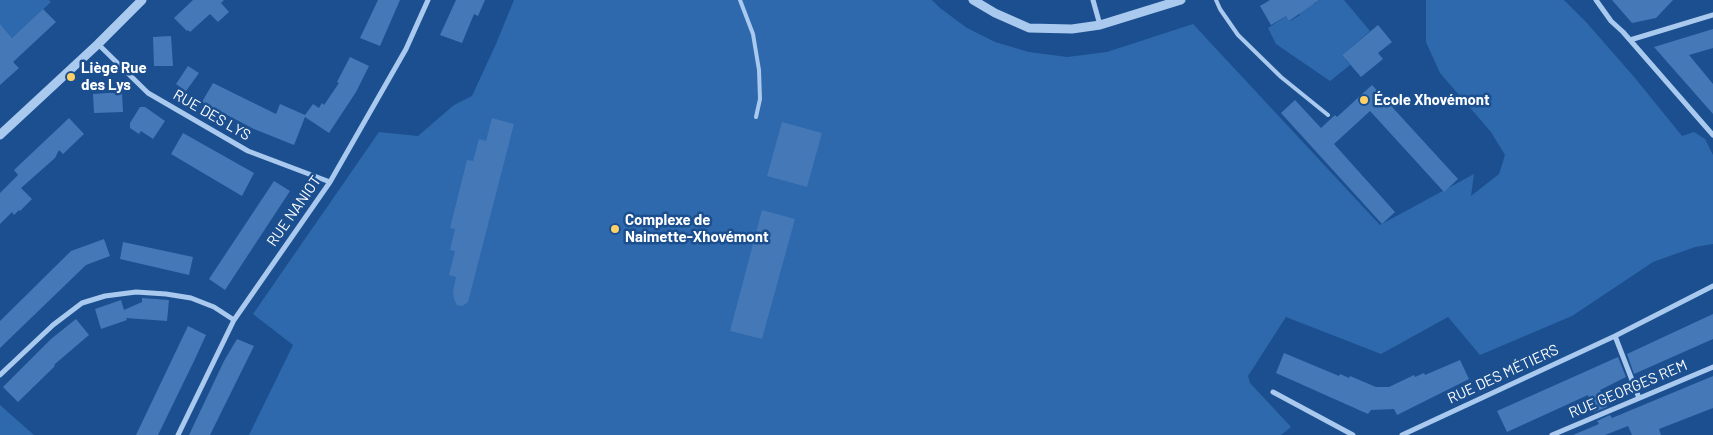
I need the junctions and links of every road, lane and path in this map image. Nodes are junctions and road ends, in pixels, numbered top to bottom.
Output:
1 (142, 0) edge
2 (428, 0) edge
3 (740, 0) edge
4 (974, 0) edge
5 (1094, 0) edge
6 (1182, 0) edge
7 (1216, 0) edge
8 (1596, 0) edge
9 (1713, 16) edge
10 (1100, 25) junction
11 (1630, 40) junction
12 (98, 44) junction
13 (1328, 116) dead end
14 (756, 117) dead end
15 (0, 135) edge
16 (1713, 135) edge
17 (330, 182) junction
18 (1713, 286) edge
19 (234, 320) junction
20 (1615, 336) junction
21 (1713, 367) edge
22 (0, 376) edge
23 (1273, 392) dead end
24 (1639, 398) junction
25 (1345, 434) edge
26 (178, 435) edge
27 (1353, 435) edge
28 (1402, 435) edge
29 (1552, 435) edge

1 - 12 street
2 - 17 street, RUE NANIOT
3 - 14 lane
4 - 10 street
5 - 10 street
6 - 10 street
7 - 13 lane
8 - 11 street
9 - 11 street
11 - 16 street
12 - 15 street
12 - 17 street, RUE DES LYS
17 - 19 street, RUE NANIOT
18 - 20 street, RUE DES MÉTIERS
19 - 22 street
19 - 26 street, RUE NANIOT
20 - 24 street
20 - 28 street, RUE DES MÉTIERS
21 - 24 street, RUE GEORGES REM
23 - 25 street
24 - 29 street, RUE GEORGES REM
25 - 27 street

